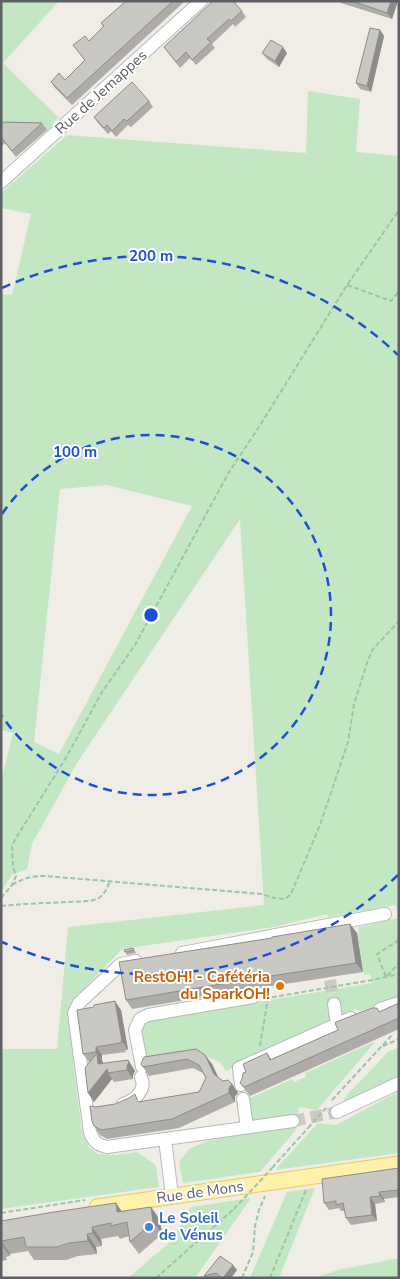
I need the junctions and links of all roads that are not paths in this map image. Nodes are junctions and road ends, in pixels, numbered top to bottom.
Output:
1 (201, 1) edge
2 (1, 182) edge
3 (384, 914) dead end
4 (170, 955) edge
5 (150, 959) edge
6 (253, 997) dead end
7 (399, 1003) edge
8 (334, 1004) tunnel mouth
9 (337, 1025) junction
10 (399, 1083) edge
11 (241, 1085) edge
12 (243, 1099) dead end
13 (108, 1106) edge
14 (332, 1107) tunnel mouth
15 (293, 1120) tunnel mouth
16 (247, 1127) junction
17 (165, 1139) junction
18 (399, 1164) edge
19 (172, 1196) junction
20 (79, 1210) edge

1 - 2 street, Rue de Jemappes
3 - 4 street
5 - 17 street
6 - 13 street
7 - 9 street
8 - 9 street
9 - 11 street
10 - 14 street
12 - 16 street
15 - 16 street
16 - 17 street
17 - 19 street
18 - 19 main road, Rue de Mons
19 - 20 main road, Rue de Mons

